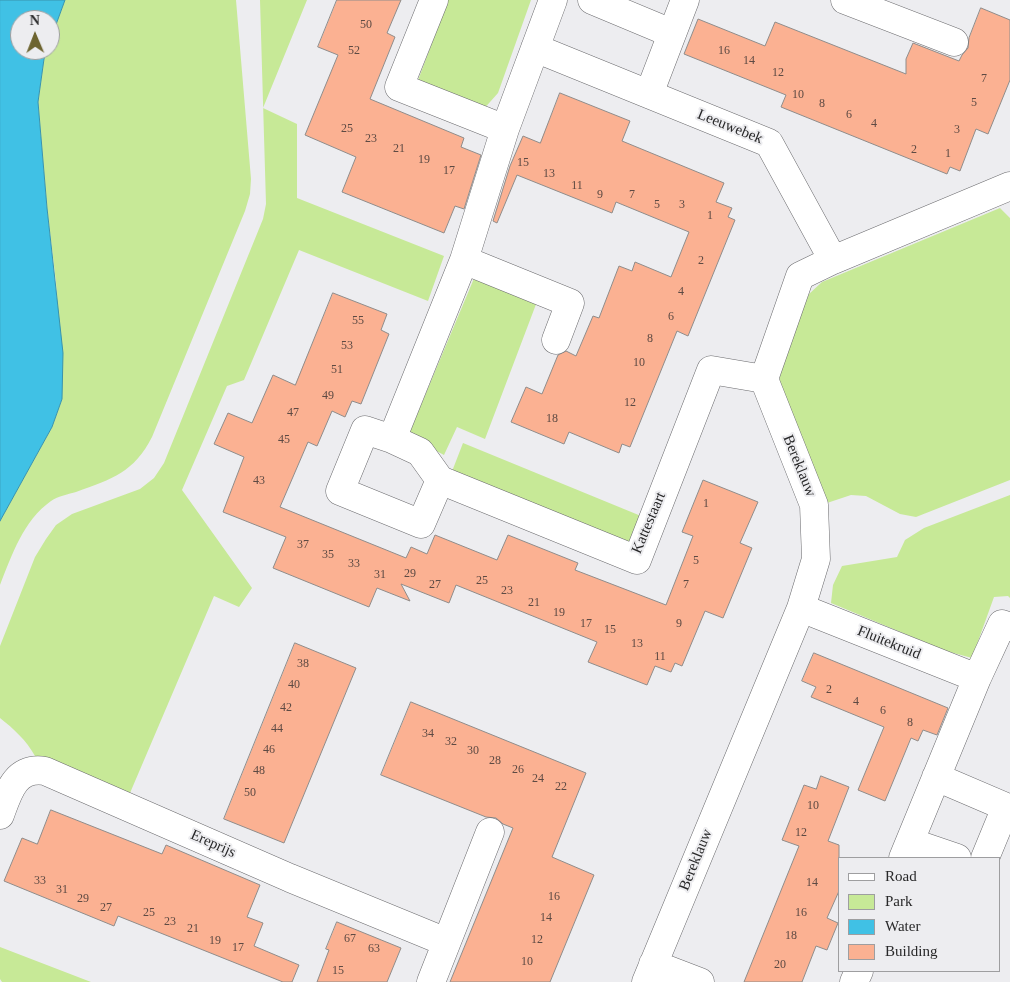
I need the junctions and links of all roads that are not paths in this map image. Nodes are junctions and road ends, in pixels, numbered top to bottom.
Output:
1 (434, 0) edge
2 (553, 0) edge
3 (592, 0) edge
4 (685, 0) edge
5 (845, 0) edge
6 (671, 32) junction
7 (954, 42) dead end
8 (535, 48) junction
9 (649, 94) junction
10 (505, 130) junction
11 (1010, 186) edge
12 (464, 260) junction
13 (833, 260) junction
14 (556, 340) dead end
15 (764, 379) junction
16 (392, 439) junction
17 (440, 480) junction
18 (801, 608) junction
19 (1010, 627) edge
20 (977, 678) junction
21 (936, 777) junction
22 (0, 815) edge
23 (490, 832) dead end
24 (906, 850) edge
25 (951, 857) edge
26 (985, 857) edge
27 (446, 942) junction
28 (650, 973) edge
29 (431, 982) edge
30 (700, 982) edge

1 - 10 street
2 - 8 street
3 - 6 street
4 - 6 street
5 - 7 street
6 - 9 street
8 - 9 street, Leeuwebek
8 - 10 street
9 - 13 street, Leeuwebek
10 - 12 street
11 - 13 street
12 - 14 street
12 - 16 street
13 - 15 street
15 - 17 street, Kattestaart
15 - 18 street, Bereklauw
16 - 17 street
16 - 17 street
18 - 20 street, Fluitekruid
18 - 28 street, Bereklauw
19 - 20 street
20 - 21 street
21 - 24 street
21 - 26 street
22 - 27 street, Ereprijs
23 - 27 street
24 - 25 street
27 - 29 street
28 - 30 street

